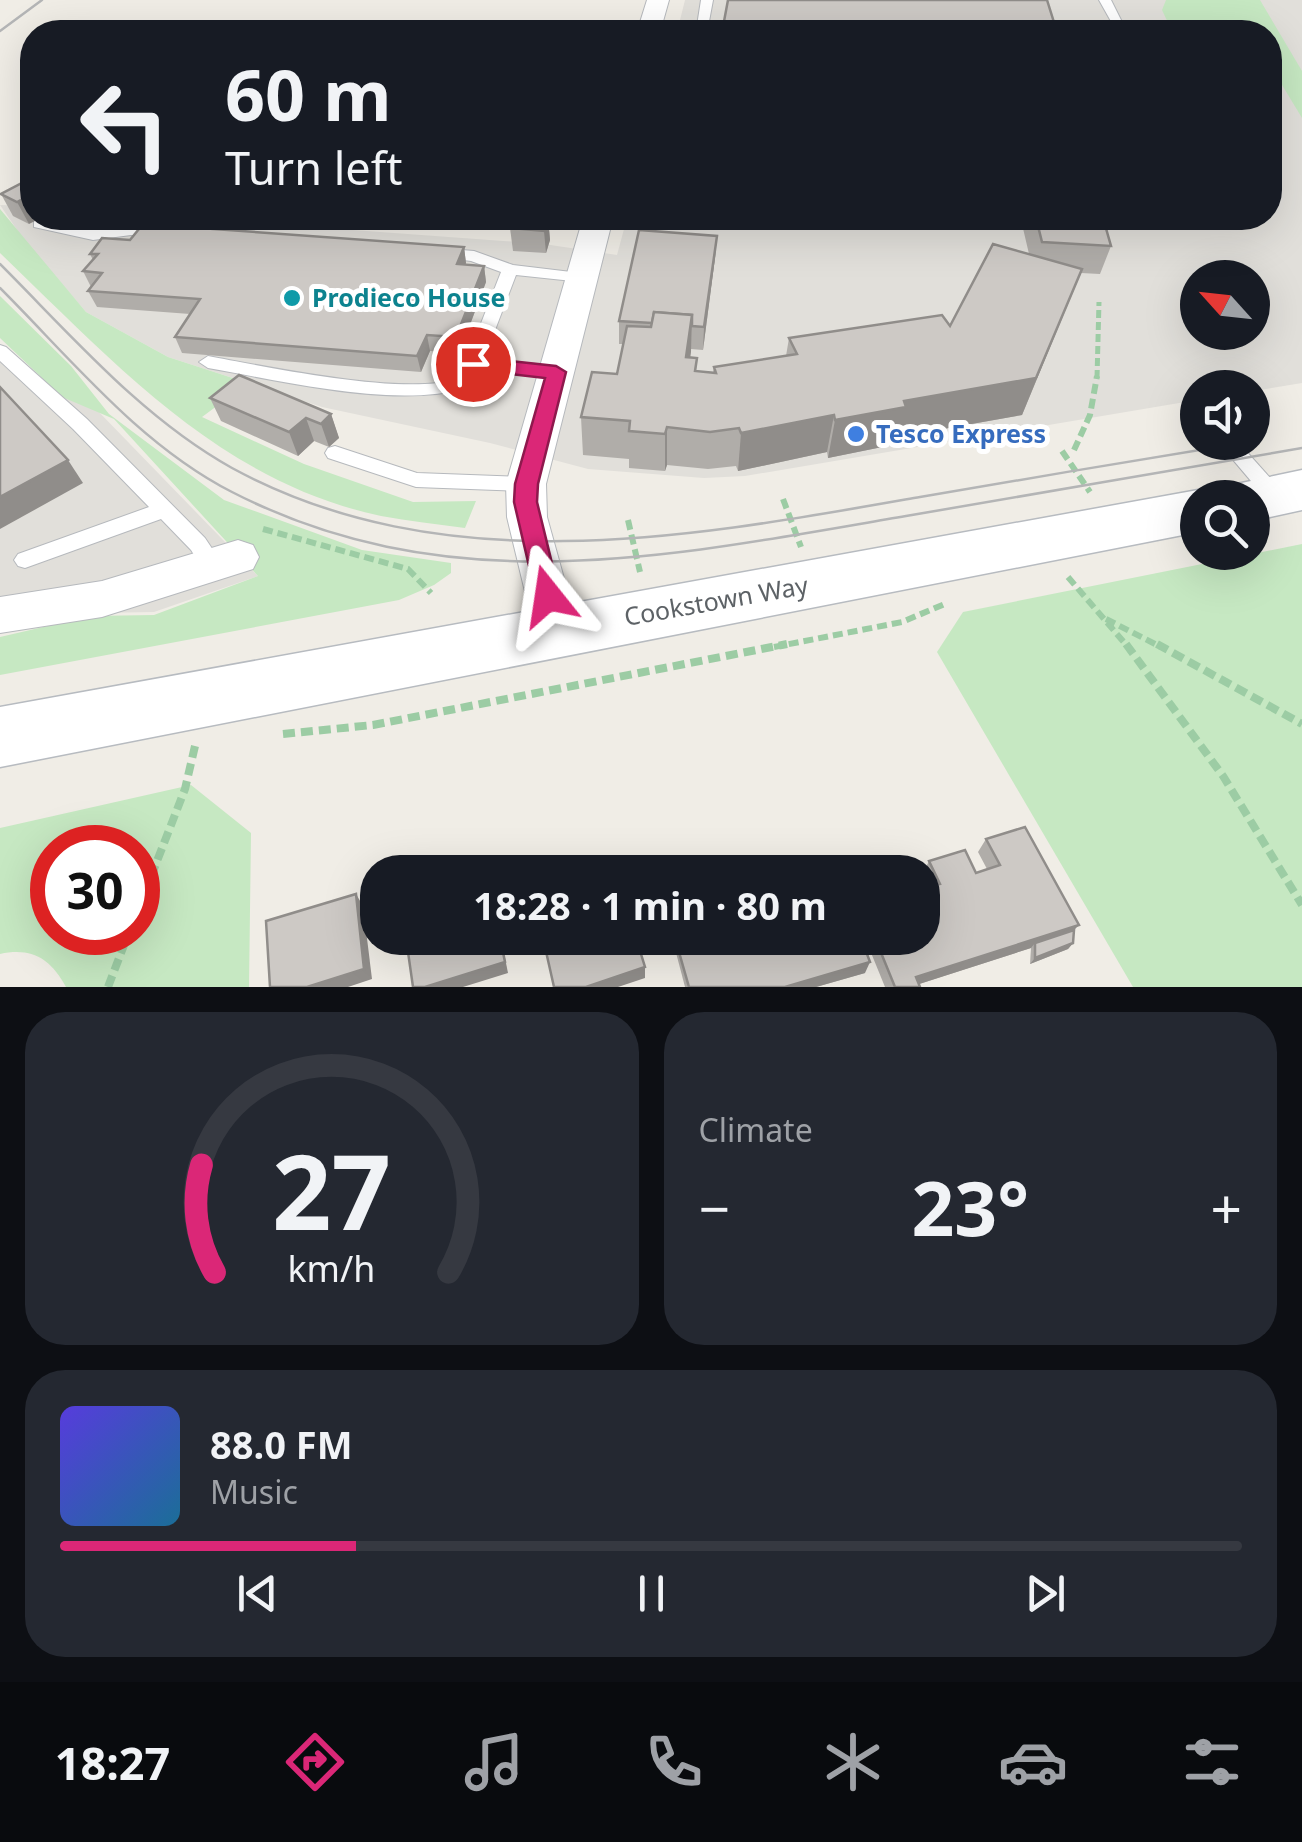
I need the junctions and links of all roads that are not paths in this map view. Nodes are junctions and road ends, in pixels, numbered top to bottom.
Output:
1 (71, 230) edge
2 (131, 230) edge
3 (131, 230) edge
4 (595, 230) edge
5 (188, 234) edge
6 (417, 252) edge
7 (510, 270) junction
8 (582, 276) junction
9 (0, 351) edge
10 (208, 362) edge
11 (473, 364) junction
12 (556, 372) junction
13 (335, 453) dead end
14 (1244, 460) edge
15 (526, 484) junction
16 (1276, 495) edge
17 (164, 510) junction
18 (1180, 514) edge
19 (235, 550) joint
20 (25, 560) dead end
21 (0, 615) edge
22 (556, 629) junction
23 (0, 737) edge

1 - 3 lane
2 - 5 lane
4 - 8 street
6 - 7 lane
7 - 8 lane
7 - 11 lane
8 - 12 street
9 - 17 lane
10 - 11 lane
11 - 12 lane
12 - 15 street
13 - 15 lane
14 - 16 lane
15 - 22 street
17 - 19 lane
17 - 20 lane
18 - 22 street, Cookstown Way
19 - 21 street
22 - 23 street, Cookstown Way

